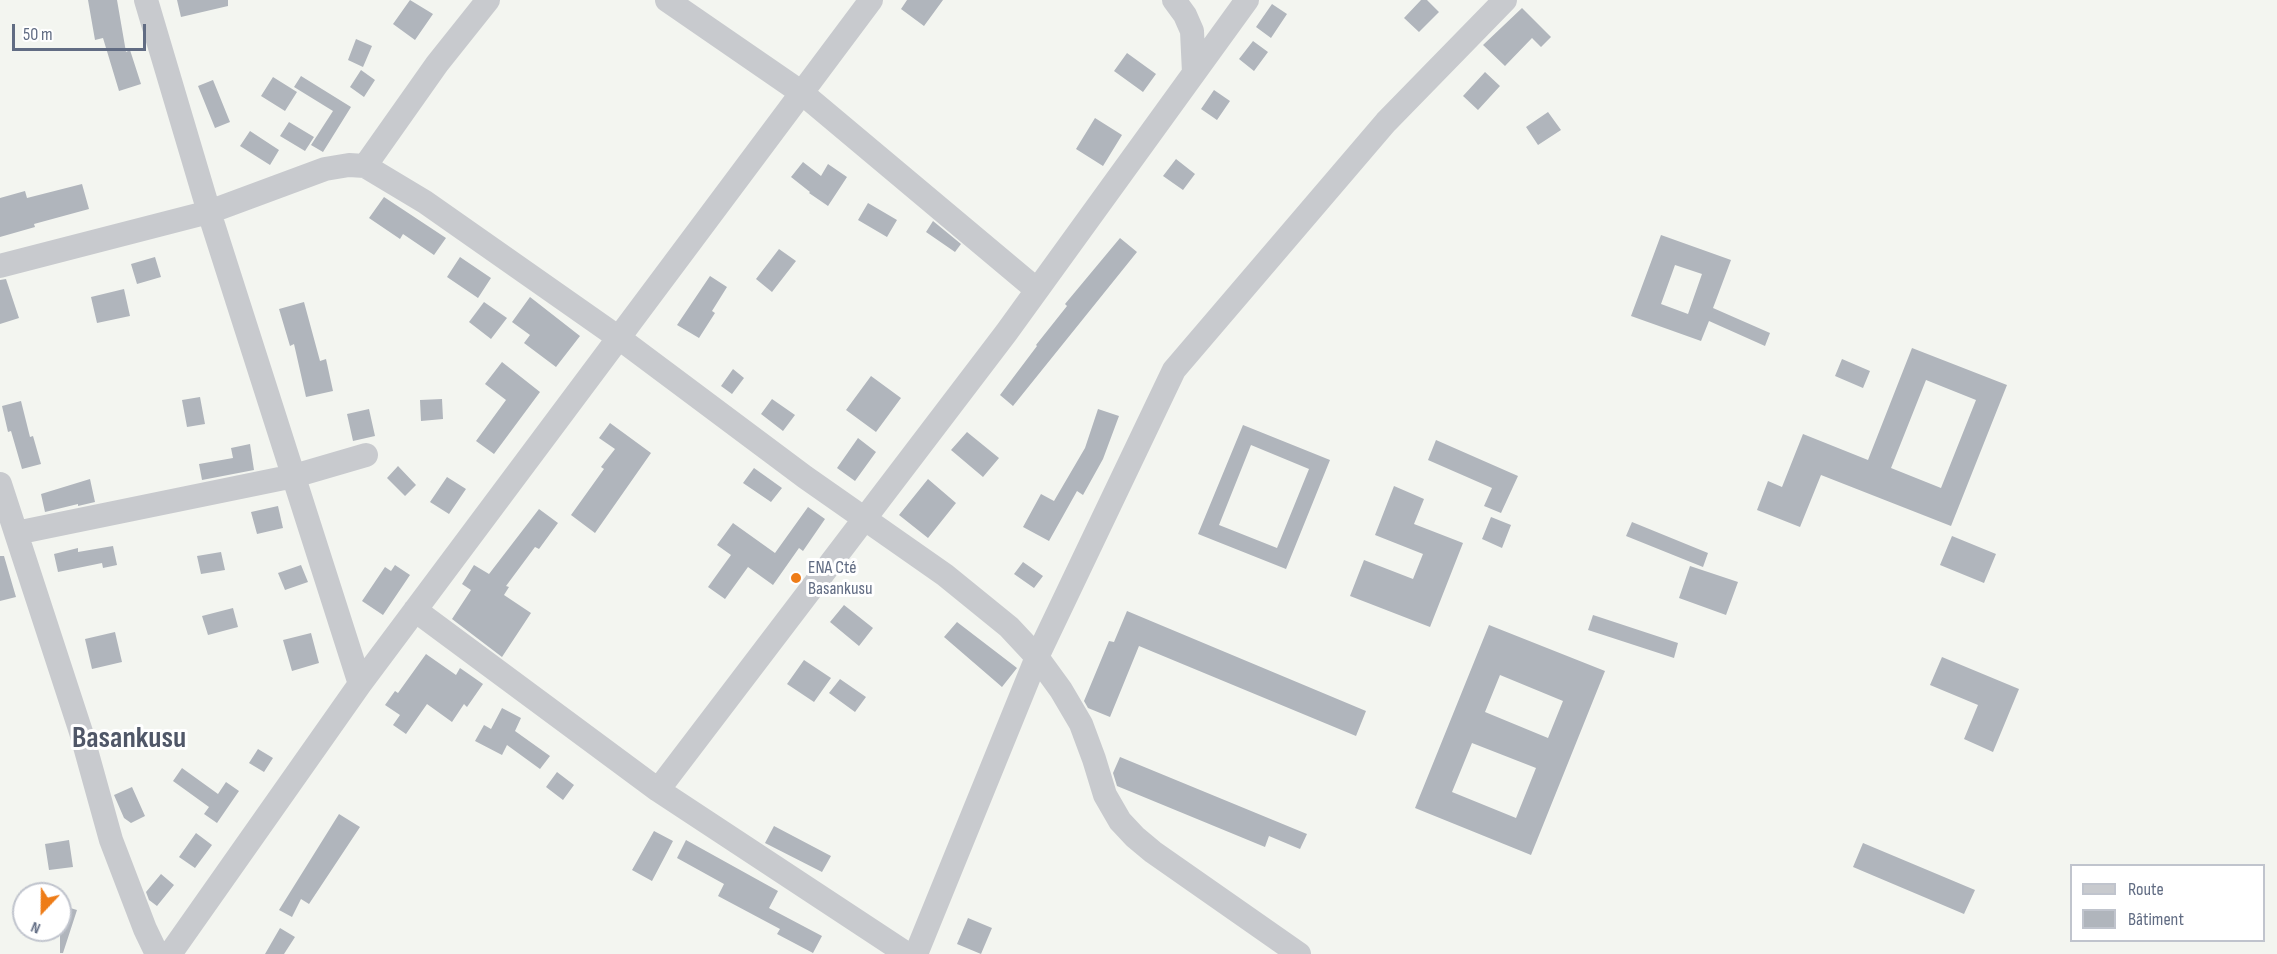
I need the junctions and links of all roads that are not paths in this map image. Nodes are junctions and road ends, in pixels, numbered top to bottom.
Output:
1 (146, 0) edge
2 (668, 0) edge
3 (871, 0) edge
4 (1174, 0) edge
5 (1247, 0) edge
6 (1505, 0) edge
7 (477, 3) edge
8 (1194, 73) junction
9 (802, 93) junction
10 (365, 166) junction
11 (209, 212) junction
12 (0, 267) edge
13 (1037, 290) junction
14 (619, 338) junction
15 (366, 456) dead end
16 (294, 476) junction
17 (0, 484) edge
18 (866, 519) junction
19 (16, 533) junction
20 (415, 610) junction
21 (1037, 657) junction
22 (360, 684) junction
23 (658, 790) junction
24 (157, 954) edge
25 (170, 954) edge
26 (908, 954) edge
27 (915, 954) edge
28 (1299, 954) edge

1 - 11 street
2 - 9 street
3 - 9 street
4 - 8 street
5 - 8 street
6 - 21 street
7 - 10 street
8 - 13 street
9 - 13 street
9 - 14 street
10 - 11 street
10 - 14 street
11 - 12 street
11 - 16 street
13 - 18 street
14 - 18 street
14 - 20 street
15 - 16 street
16 - 19 street
16 - 22 street
17 - 19 street
18 - 21 street
18 - 23 street
19 - 24 street
20 - 22 street
20 - 23 street
21 - 27 street
21 - 28 street
22 - 25 street
23 - 26 street

